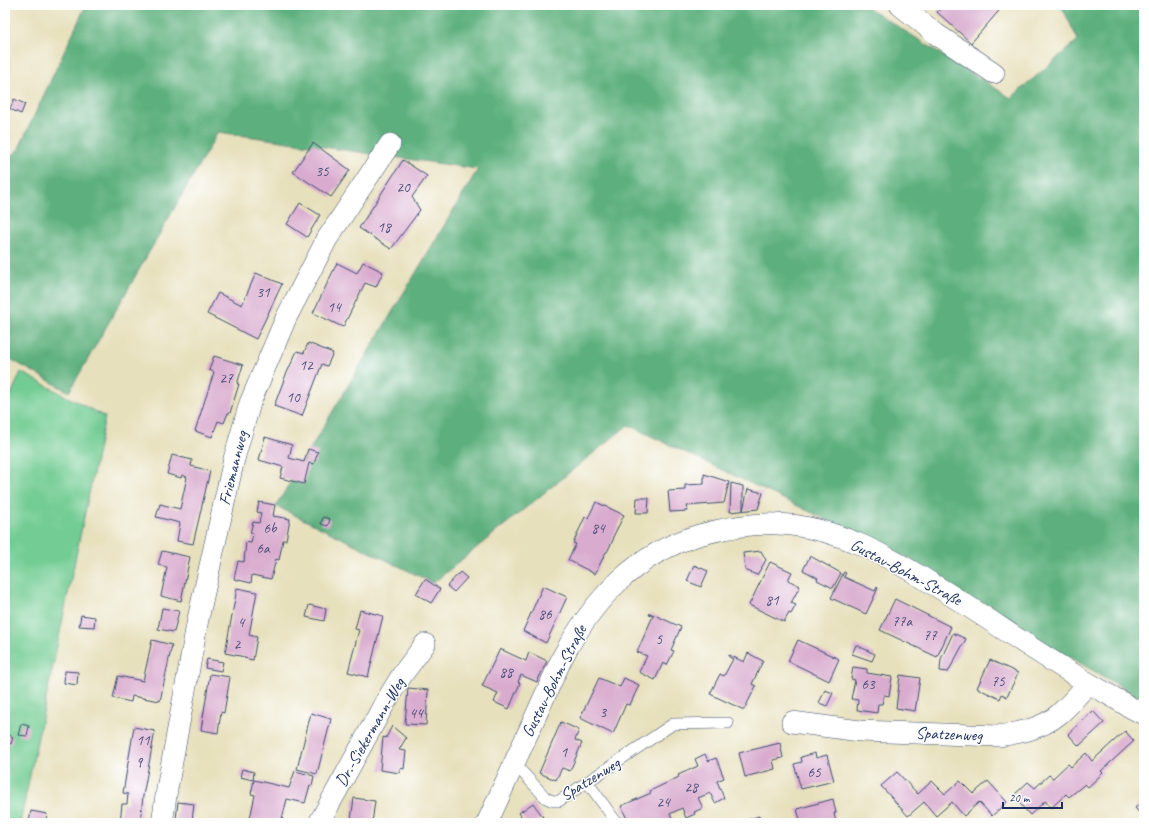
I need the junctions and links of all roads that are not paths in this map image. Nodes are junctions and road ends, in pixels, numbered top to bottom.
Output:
1 (900, 5) edge
2 (994, 73) dead end
3 (390, 144) dead end
4 (425, 644) dead end
5 (1088, 683) junction
6 (1144, 714) edge
7 (728, 722) dead end
8 (792, 722) dead end
9 (514, 763) junction
10 (588, 783) junction
11 (162, 823) edge
12 (319, 823) edge
13 (487, 823) edge
14 (616, 823) edge

1 - 2 street
3 - 11 street, Friemannweg
4 - 12 street, Dr.-Siekermann-Weg
5 - 6 street, Gustav-Bohm-Straße
5 - 8 street, Spatzenweg
5 - 9 street, Gustav-Bohm-Straße
7 - 10 lane, Spatzenweg
9 - 10 lane, Spatzenweg
9 - 13 street, Gustav-Bohm-Straße
10 - 14 lane

